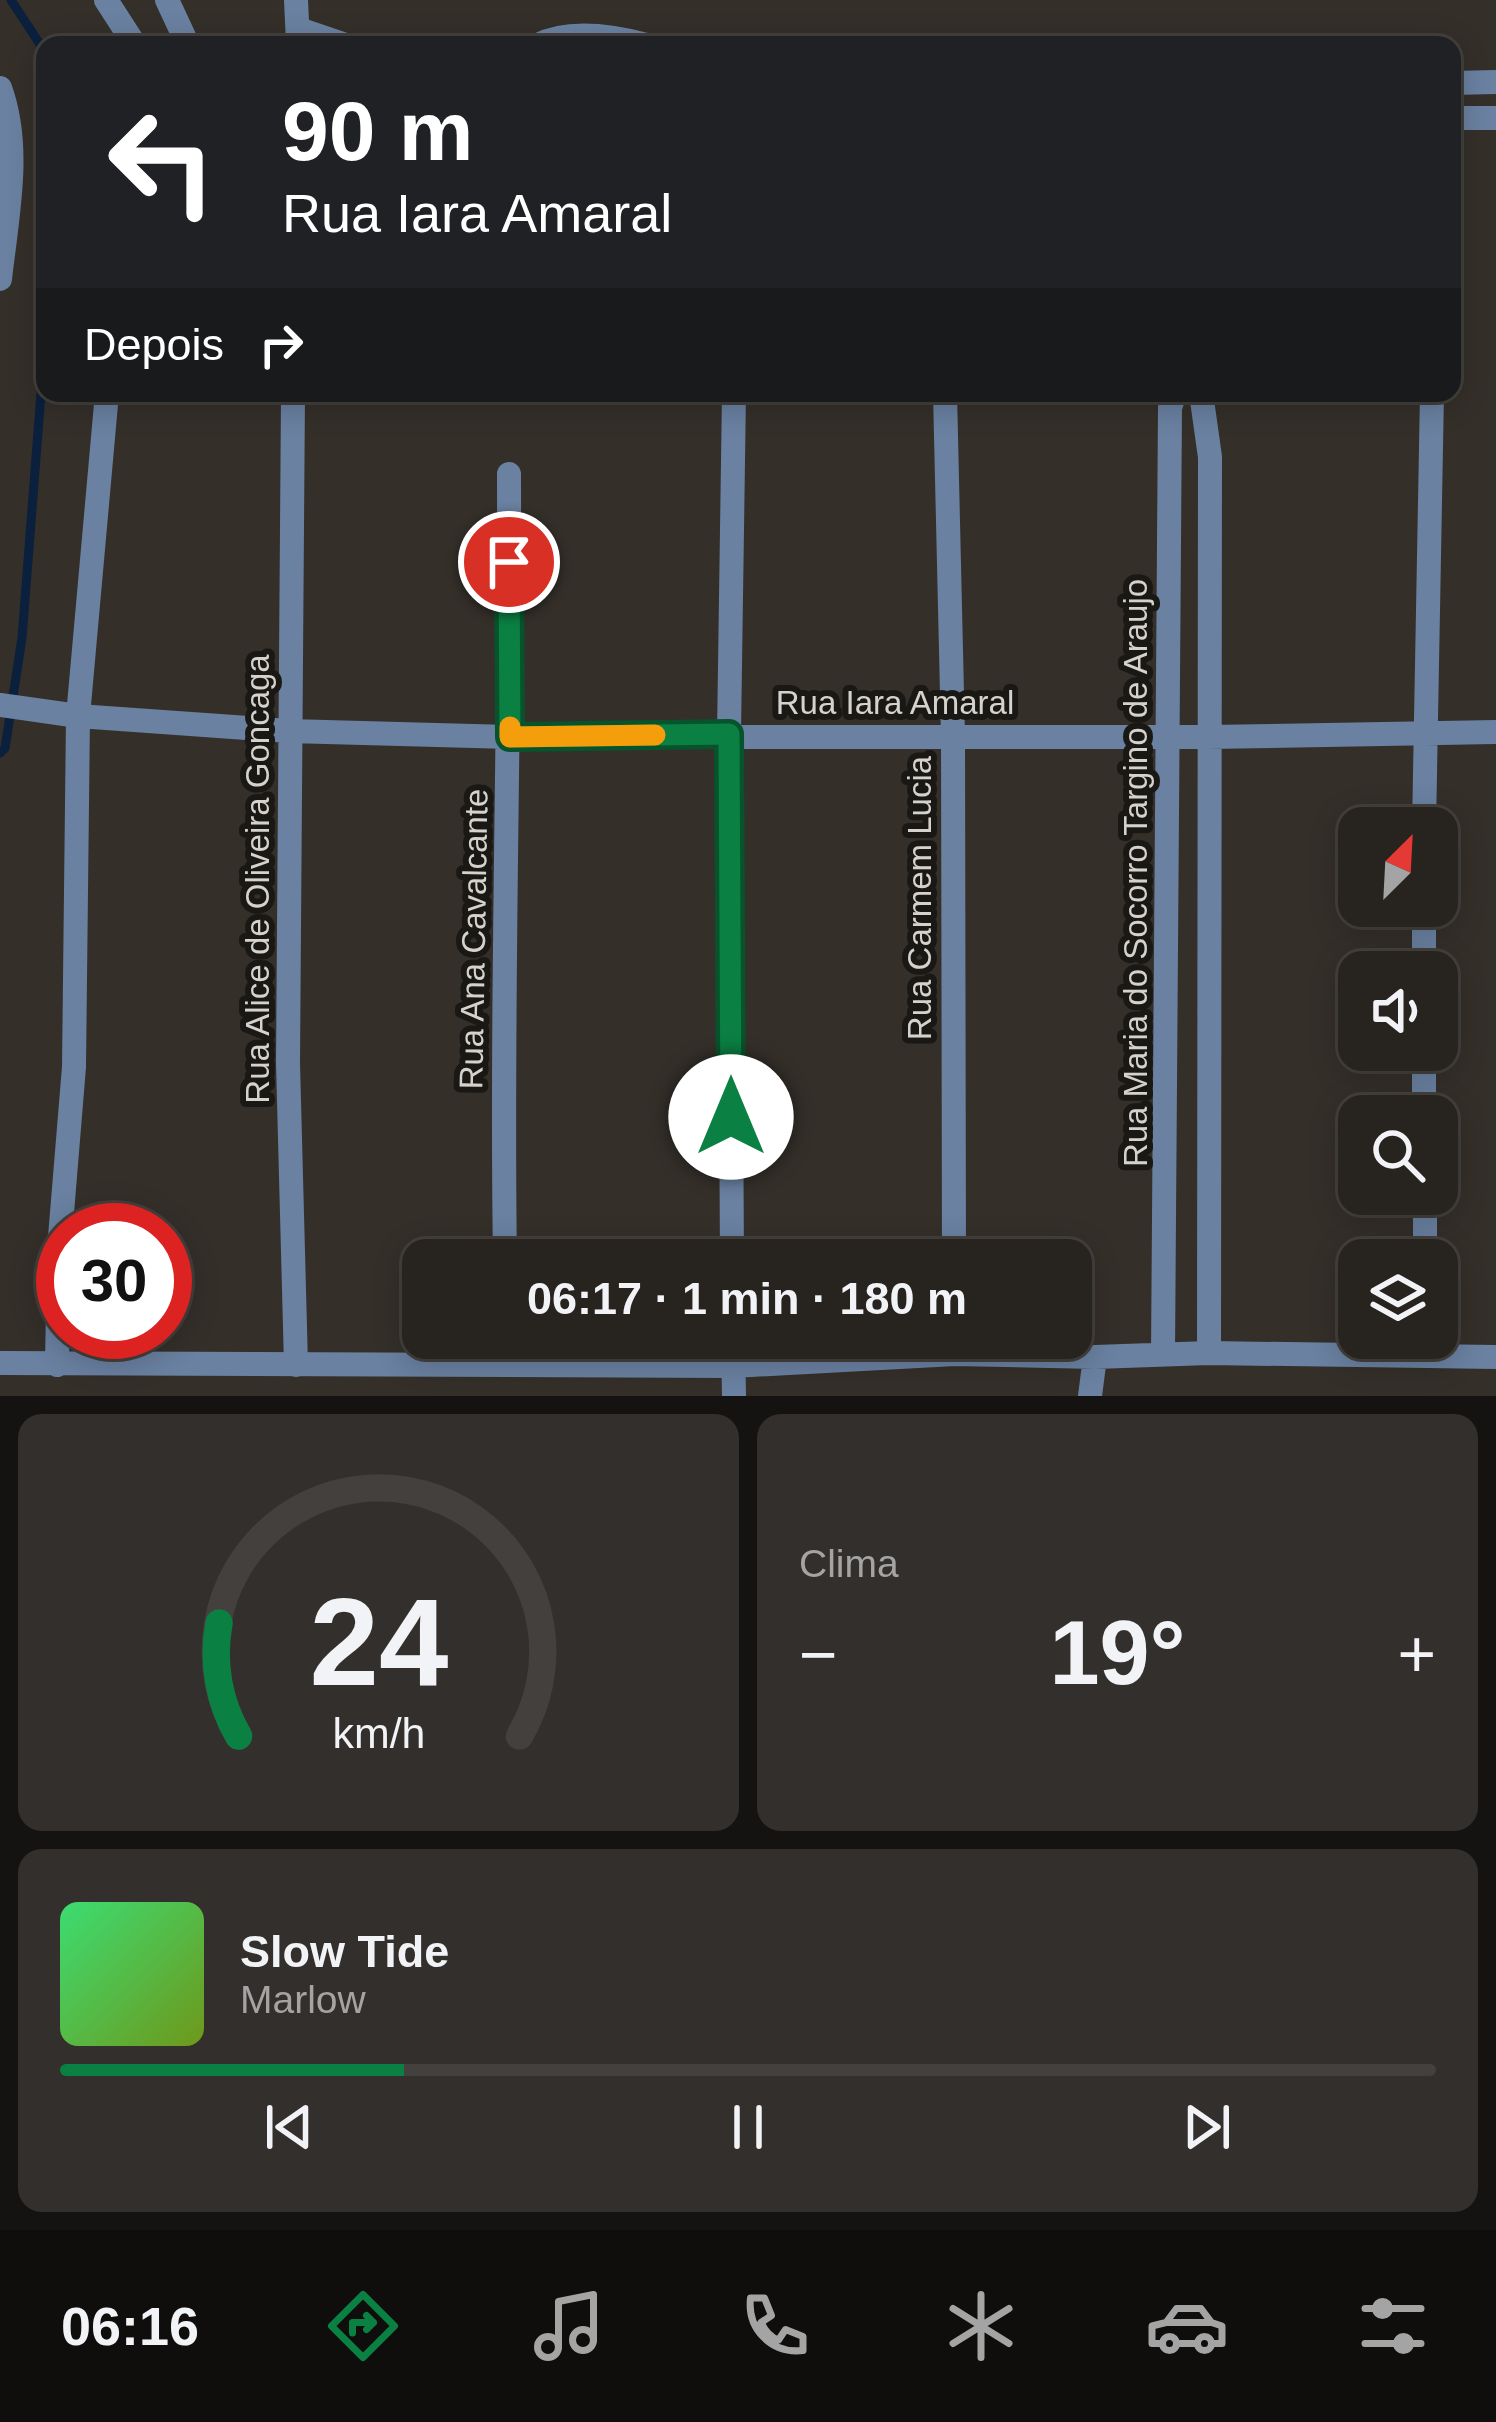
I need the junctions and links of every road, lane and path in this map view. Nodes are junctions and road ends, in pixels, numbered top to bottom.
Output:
1 (106, 0) edge
2 (167, 0) edge
3 (296, 0) edge
4 (129, 36) edge
5 (184, 36) edge
6 (298, 36) edge
7 (1496, 82) edge
8 (1461, 83) edge
9 (0, 88) edge
10 (1461, 118) edge
11 (1496, 118) edge
12 (0, 279) edge
13 (106, 402) edge
14 (293, 402) edge
15 (734, 402) edge
16 (945, 402) edge
17 (1172, 402) edge
18 (1203, 402) edge
19 (1432, 402) edge
20 (509, 474) dead end
21 (0, 705) edge
22 (78, 716) junction
23 (289, 731) junction
24 (1424, 732) junction
25 (1496, 732) edge
26 (729, 734) junction
27 (1169, 735) junction
28 (953, 736) junction
29 (510, 737) junction
30 (1208, 737) junction
31 (1424, 807) edge
32 (505, 1239) edge
33 (732, 1239) edge
34 (954, 1239) edge
35 (1338, 1350) edge
36 (1209, 1353) junction
37 (1458, 1353) edge
38 (1163, 1354) junction
39 (1092, 1357) edge
40 (1095, 1357) junction
41 (402, 1358) edge
42 (1496, 1358) edge
43 (627, 1359) edge
44 (733, 1359) edge
45 (811, 1359) edge
46 (0, 1363) edge
47 (57, 1365) junction
48 (296, 1365) junction
49 (733, 1366) junction
50 (734, 1396) edge
51 (1090, 1396) edge

1 - 4 street
2 - 5 street
3 - 6 street
7 - 8 street
9 - 12 street
10 - 11 street
13 - 22 street
14 - 23 street, Rua Alice de Oliveira Goncaga
15 - 26 street
16 - 28 street, Rua Carmem Lucia
17 - 27 street, Rua Maria do Socorro Targino de Araujo
18 - 30 street
19 - 24 street
20 - 29 street, Rua Ana Cavalcante
21 - 22 street, Rua Iara Amaral
22 - 23 street, Rua Iara Amaral
22 - 47 street
23 - 29 street, Rua Iara Amaral
23 - 48 street, Rua Alice de Oliveira Goncaga
24 - 25 street, Rua Iara Amaral
24 - 30 street, Rua Iara Amaral
24 - 31 street
26 - 28 street, Rua Iara Amaral
26 - 29 street, Rua Iara Amaral
26 - 33 street
27 - 28 street, Rua Iara Amaral
27 - 30 street, Rua Iara Amaral
27 - 38 street, Rua Maria do Socorro Targino de Araujo
28 - 34 street, Rua Carmem Lucia
29 - 32 street, Rua Ana Cavalcante
30 - 36 street
35 - 36 street
36 - 38 street
37 - 42 street
38 - 40 street
39 - 40 street
40 - 51 street
41 - 48 street
43 - 49 street
44 - 49 street
45 - 49 street
46 - 47 street
47 - 48 street
49 - 50 street

